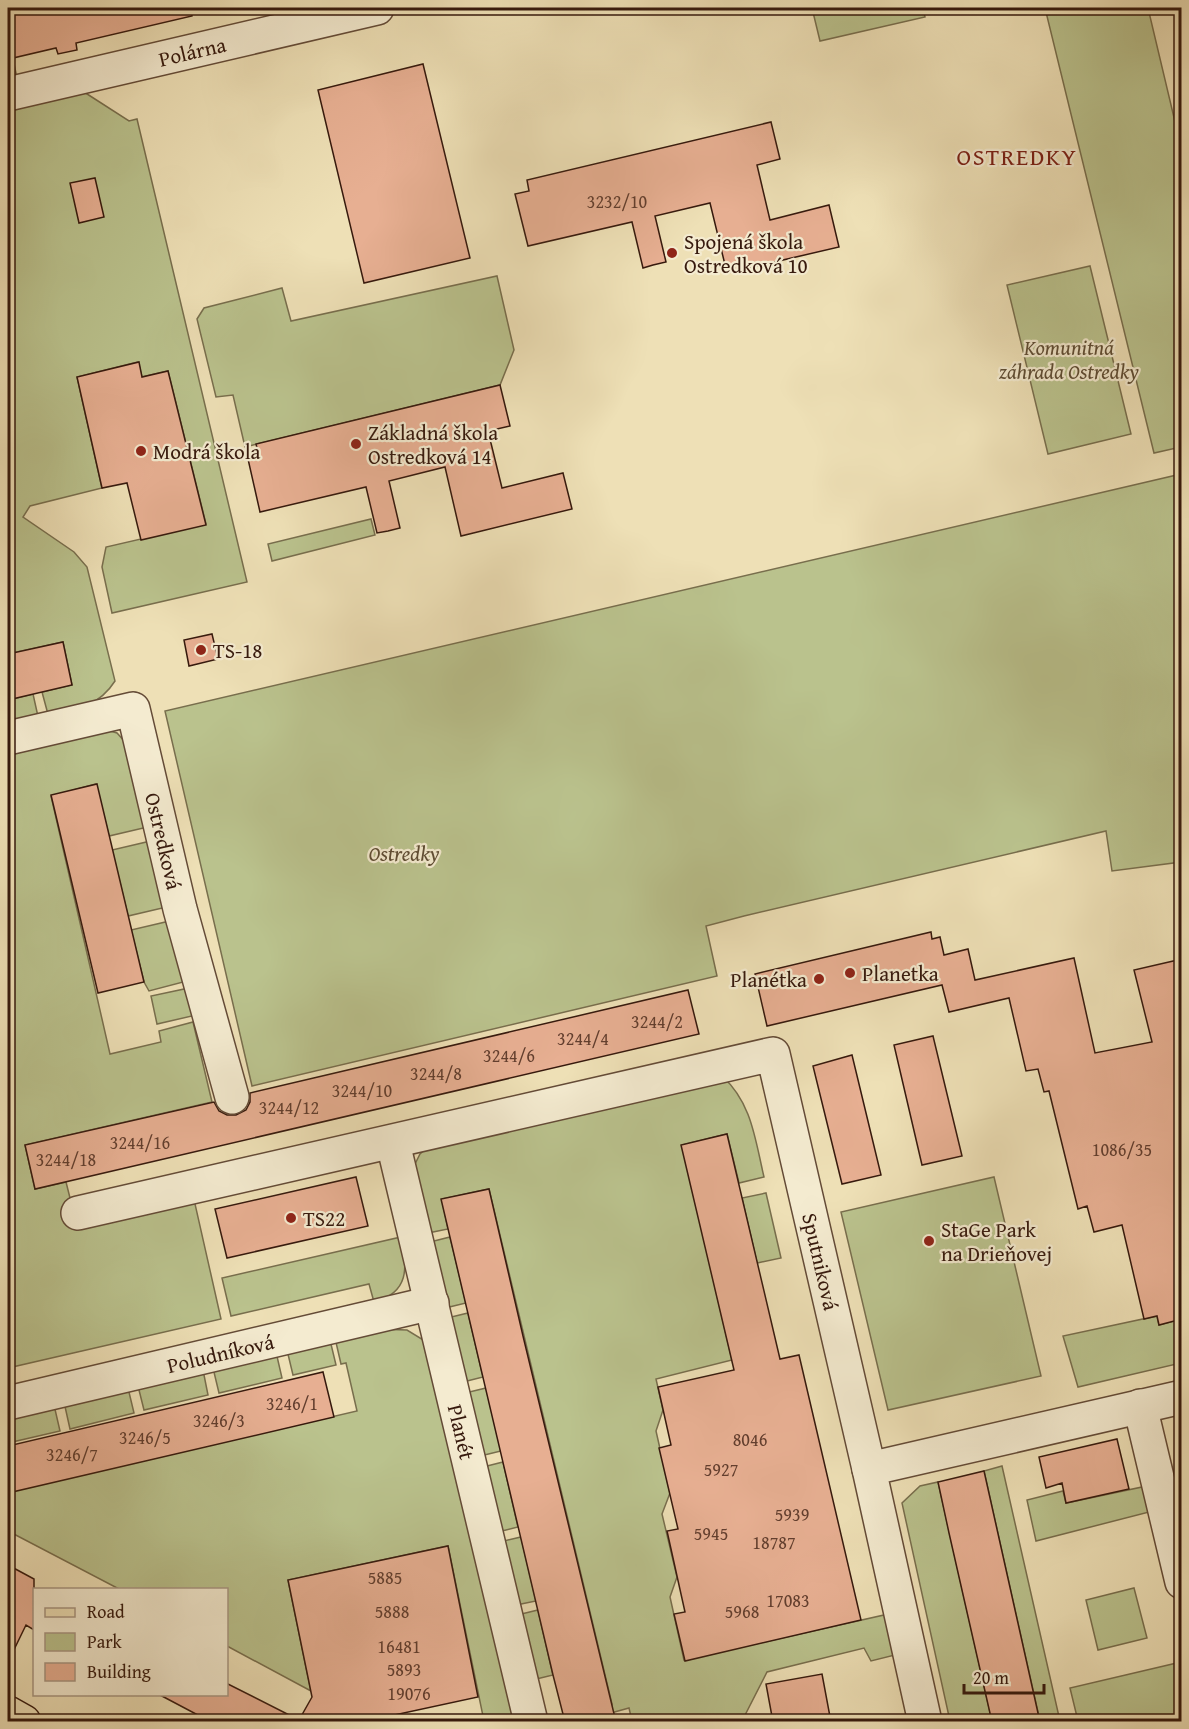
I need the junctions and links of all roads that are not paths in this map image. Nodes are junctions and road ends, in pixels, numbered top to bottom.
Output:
1 (377, 8) edge
2 (8, 94) edge
3 (8, 738) edge
4 (232, 1097) dead end
5 (393, 1143) junction
6 (78, 1213) dead end
7 (432, 1303) junction
8 (1182, 1397) edge
9 (8, 1403) edge
10 (1140, 1406) junction
11 (869, 1469) junction
12 (1182, 1582) edge
13 (8, 1713) edge
14 (24, 1722) edge
15 (531, 1722) edge
16 (925, 1722) edge

1 - 2 street, Polárna
3 - 4 street, Ostredková
5 - 6 street
5 - 7 street, Planét
5 - 11 street, Sputniková
7 - 9 street, Poludníková
7 - 15 street, Planét
8 - 10 street
10 - 11 street
10 - 12 street
11 - 16 street, Sputniková
13 - 14 main road

